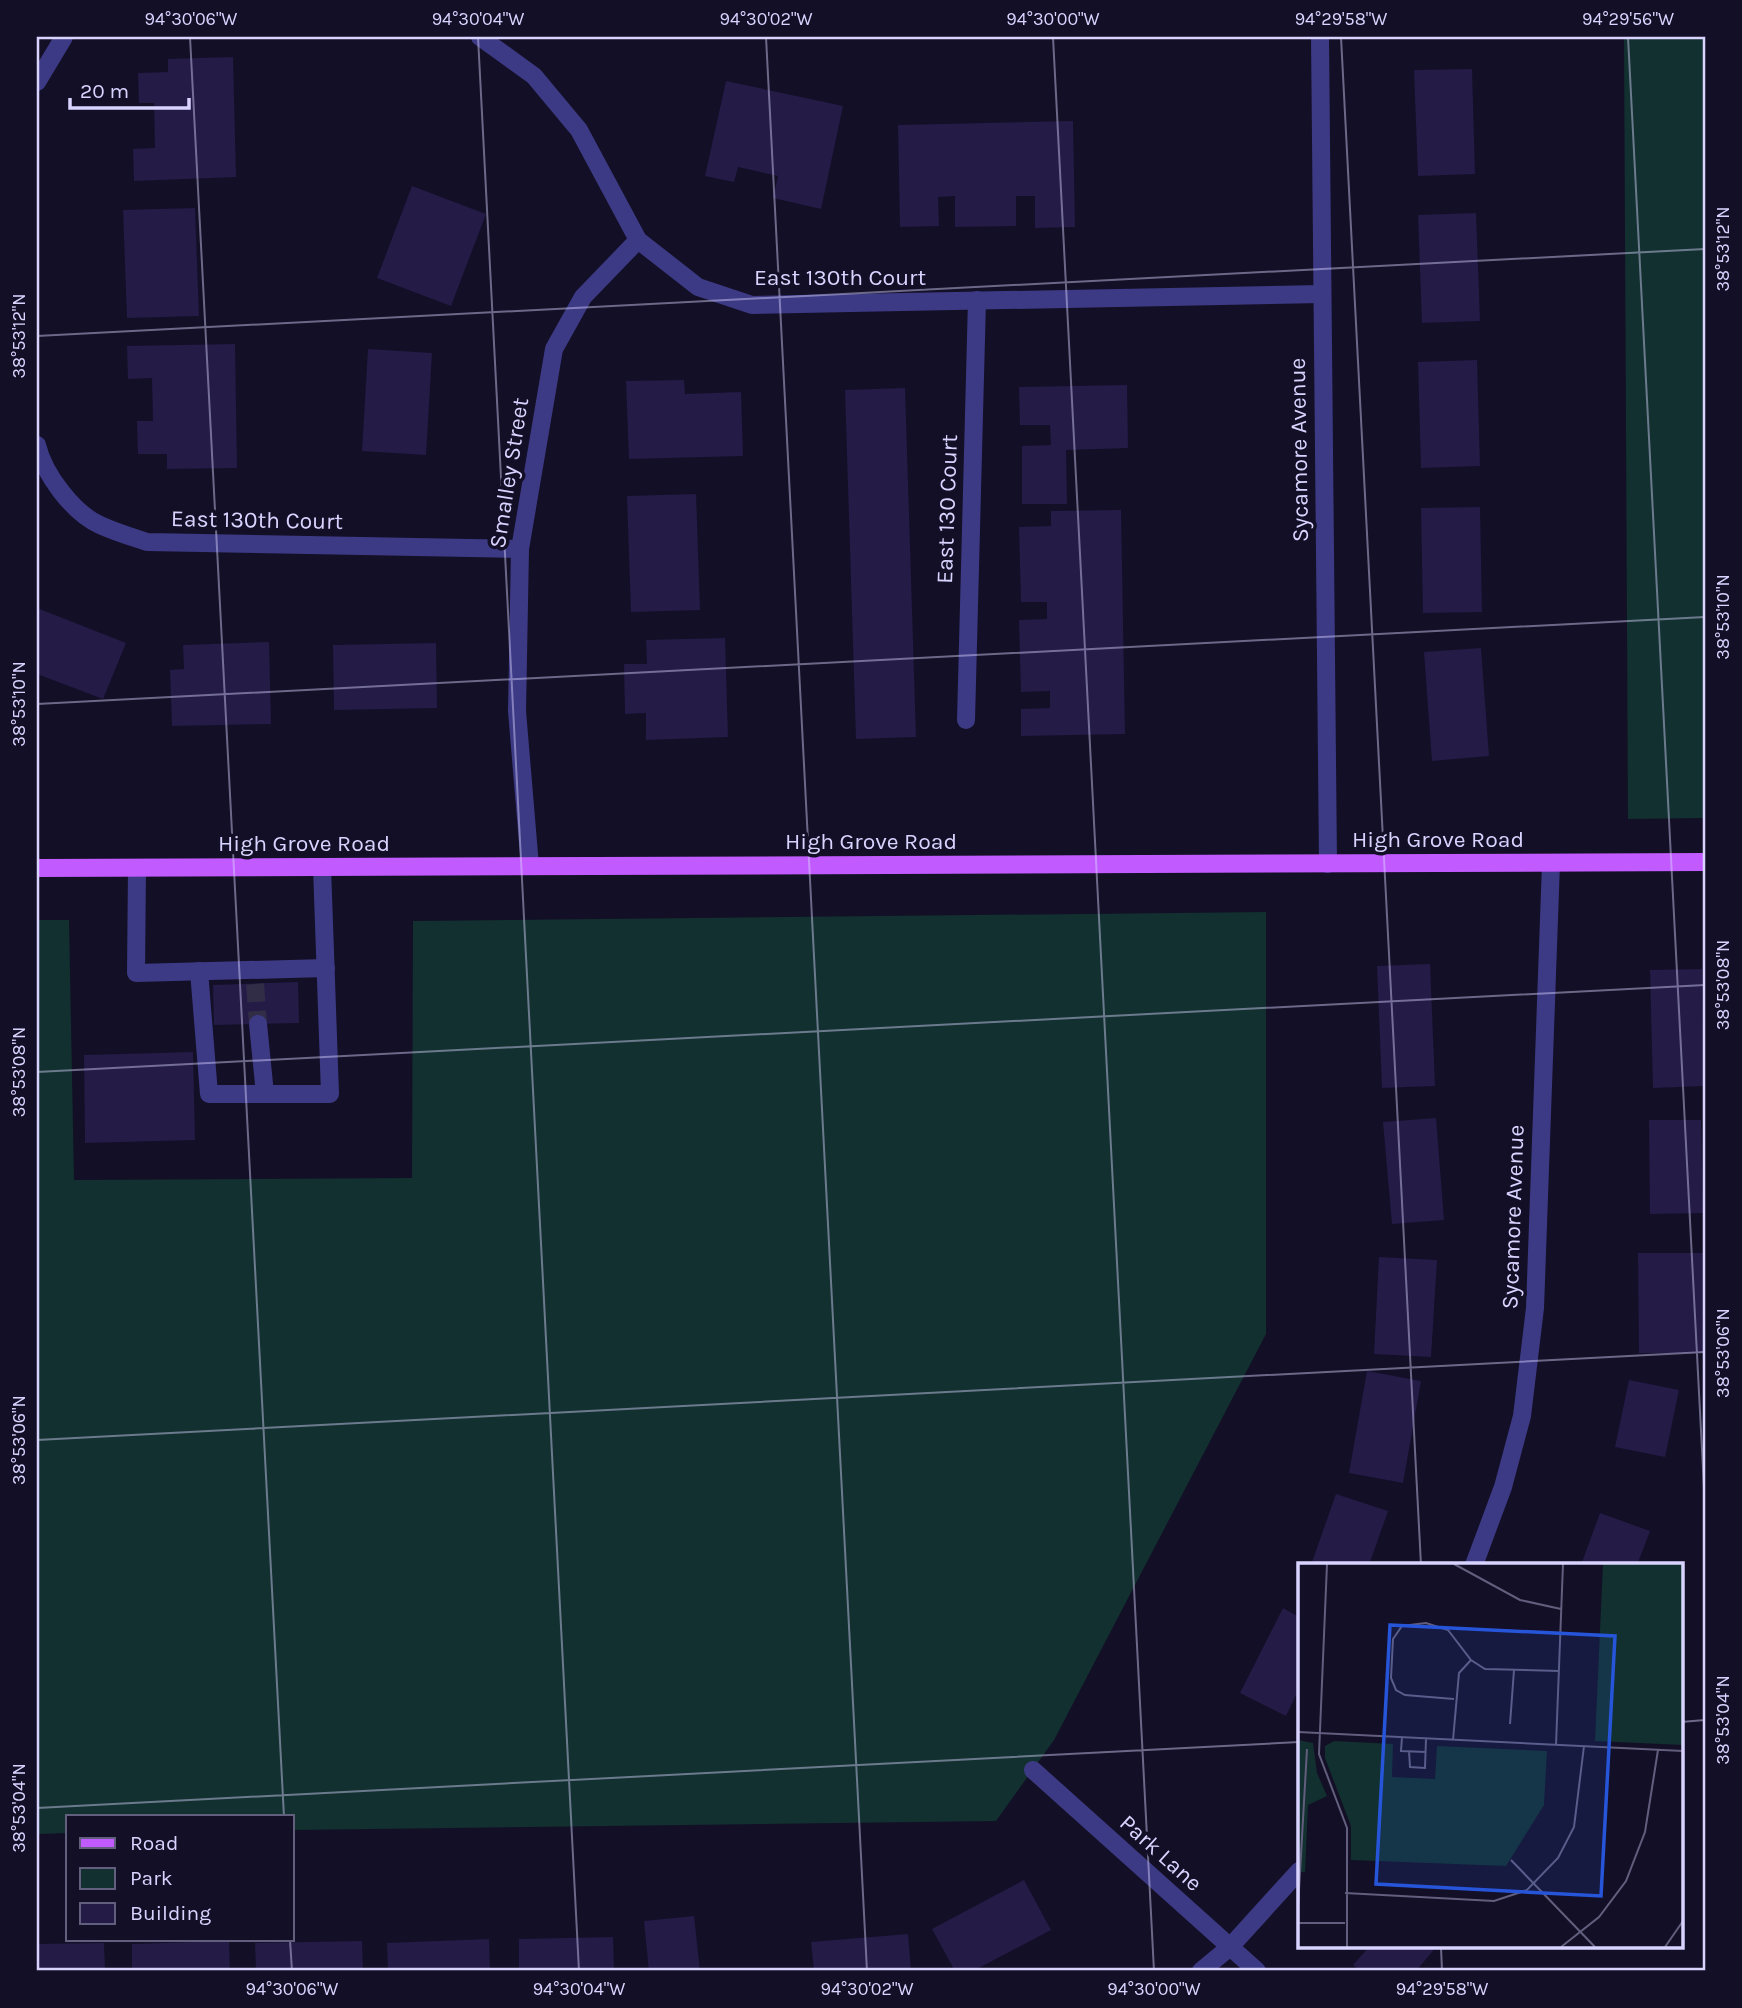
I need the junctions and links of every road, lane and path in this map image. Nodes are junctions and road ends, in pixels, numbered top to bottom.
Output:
1 (64, 37) edge
2 (480, 37) edge
3 (1320, 37) edge
4 (37, 82) edge
5 (638, 240) junction
6 (1322, 294) junction
7 (977, 300) junction
8 (37, 445) edge
9 (520, 549) junction
10 (966, 720) dead end
11 (1705, 862) edge
12 (1551, 863) junction
13 (1328, 864) junction
14 (530, 866) junction
15 (322, 867) junction
16 (37, 868) edge
17 (137, 868) junction
18 (326, 968) junction
19 (199, 971) junction
20 (258, 1024) tunnel mouth
21 (265, 1094) junction
22 (1475, 1563) edge
23 (1033, 1770) dead end
24 (1298, 1872) edge
25 (1230, 1947) junction
26 (1201, 1971) edge
27 (1257, 1971) edge

1 - 4 street
2 - 5 street, East 130th Court
3 - 6 street, Sycamore Avenue
5 - 7 street, East 130th Court
5 - 9 street, Smalley Street
6 - 7 street, East 130th Court
6 - 13 street, Sycamore Avenue
7 - 10 street, East 130 Court
8 - 9 street, East 130th Court
9 - 14 street, Smalley Street
11 - 12 main road, High Grove Road
12 - 13 main road, High Grove Road
12 - 22 street, Sycamore Avenue
13 - 14 main road, High Grove Road
14 - 15 main road, High Grove Road
15 - 17 main road, High Grove Road
15 - 18 street
16 - 17 main road, High Grove Road
17 - 19 street
18 - 19 street
18 - 21 street
19 - 21 street
20 - 21 street
23 - 25 street, Park Lane
24 - 25 street
25 - 26 street
25 - 27 street, Park Lane

